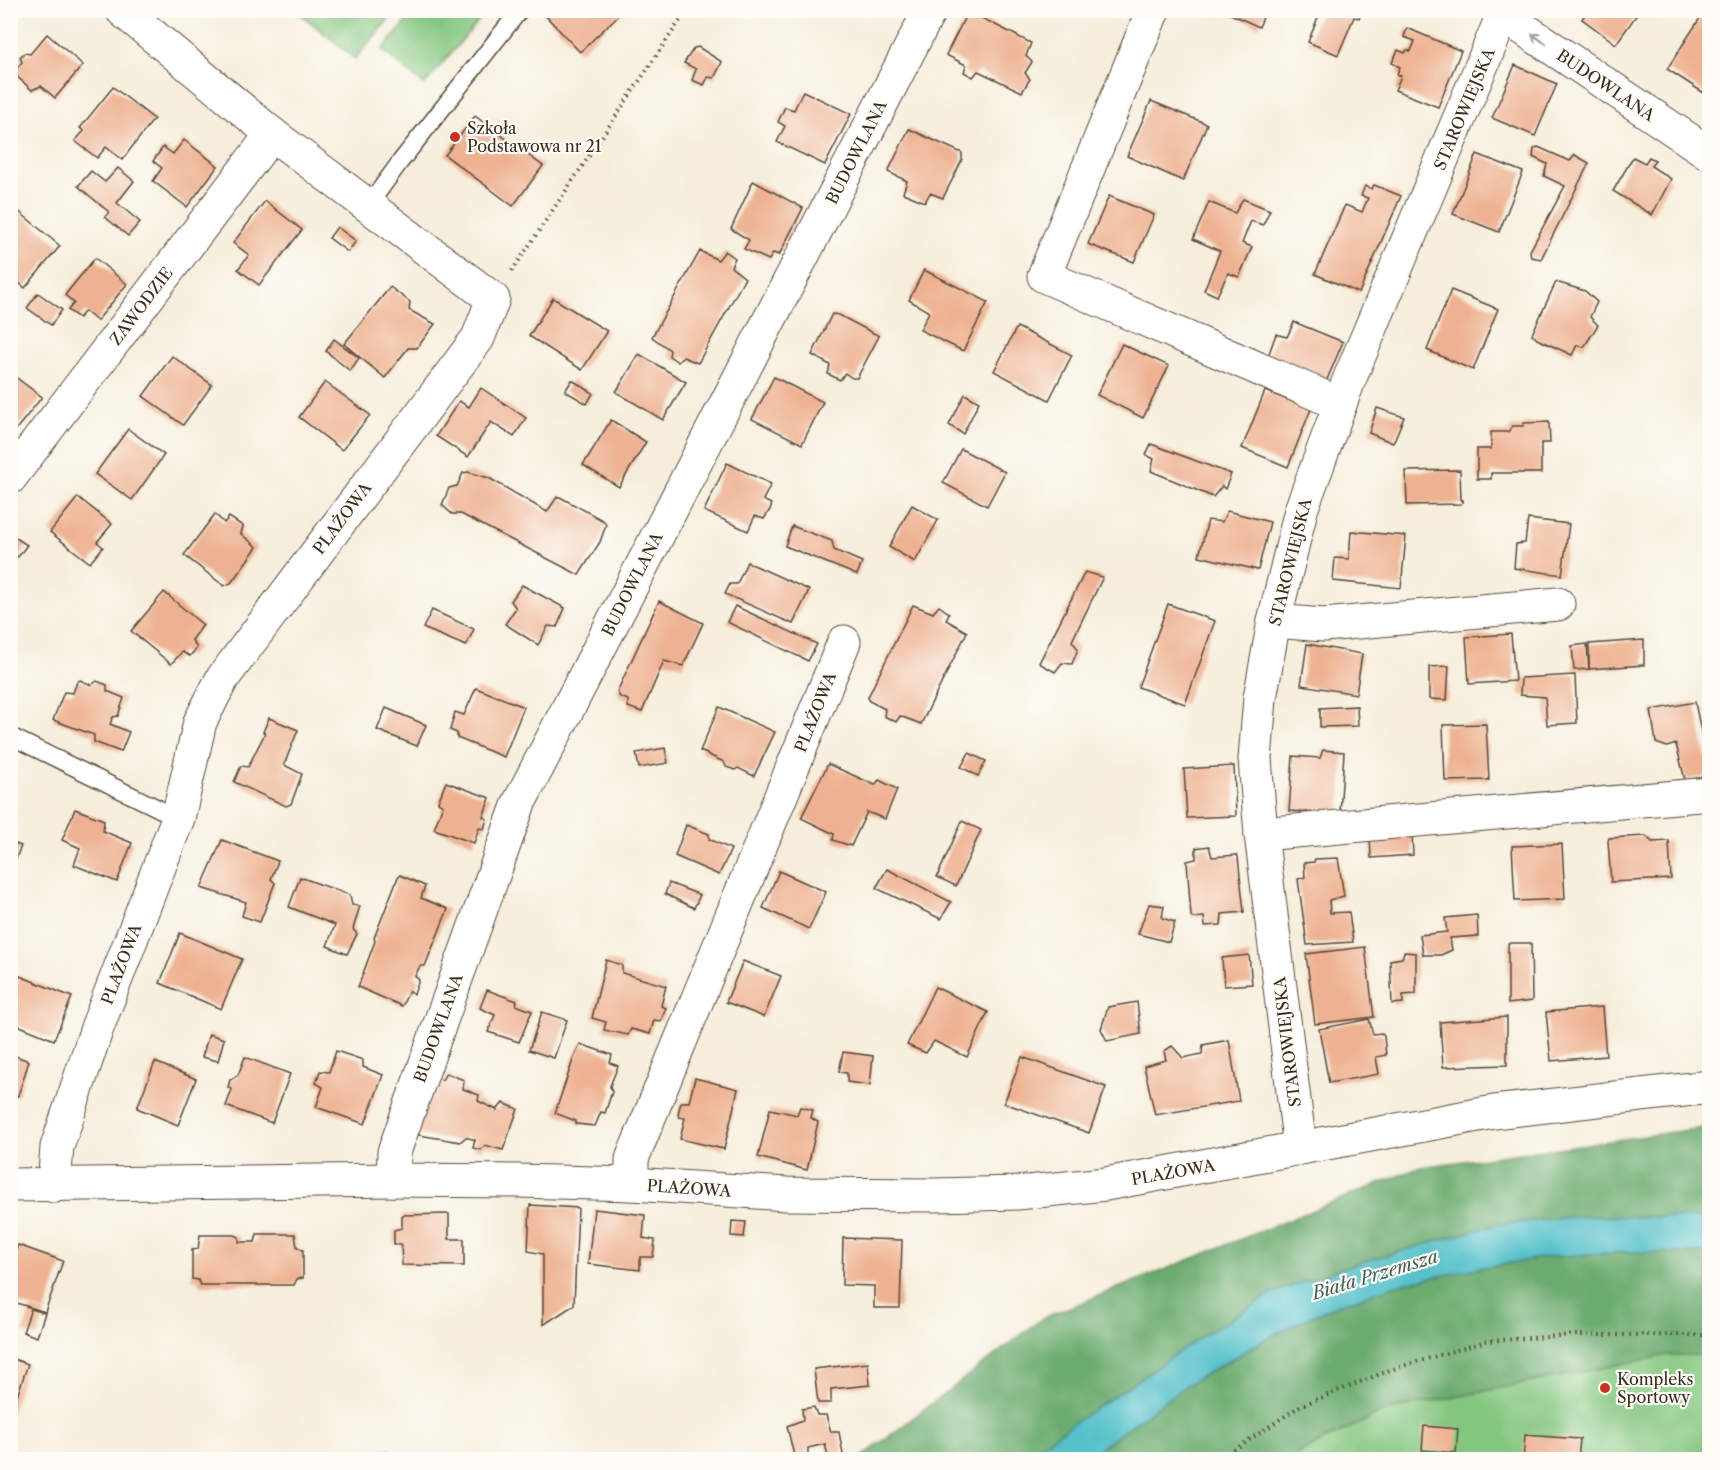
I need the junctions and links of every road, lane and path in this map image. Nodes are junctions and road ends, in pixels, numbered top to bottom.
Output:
1 (122, 10) edge
2 (520, 10) edge
3 (687, 10) edge
4 (930, 10) edge
5 (1153, 10) edge
6 (1504, 13) edge
7 (273, 134) junction
8 (1710, 154) edge
9 (368, 206) junction
10 (493, 299) junction
11 (1340, 404) junction
12 (10, 478) edge
13 (1558, 604) dead end
14 (1274, 621) junction
15 (844, 642) dead end
16 (10, 736) edge
17 (1710, 794) edge
18 (178, 818) junction
19 (1261, 834) junction
20 (1710, 1087) edge
21 (1300, 1148) junction
22 (393, 1180) junction
23 (632, 1184) junction
24 (10, 1185) edge
25 (54, 1186) junction
26 (1710, 1335) edge
27 (1219, 1460) edge

1 - 7 street
2 - 9 lane
3 - 10 path
4 - 22 street, BUDOWLANA
5 - 11 street
8 -> 6 street, BUDOWLANA
6 - 11 street, STAROWIEJSKA
7 - 9 street
7 - 12 street, ZAWODZIE
9 - 10 street
10 - 18 street, PLAŻOWA
11 - 14 street, STAROWIEJSKA
13 - 14 street
14 - 19 street, STAROWIEJSKA
15 - 23 street, PLAŻOWA
16 - 18 lane
17 - 19 street
18 - 25 street, PLAŻOWA
19 - 21 street, STAROWIEJSKA
20 - 21 street, PLAŻOWA
21 - 23 street, PLAŻOWA
22 - 23 street, PLAŻOWA
22 - 25 street, PLAŻOWA
24 - 25 street, PLAŻOWA
26 - 27 path

